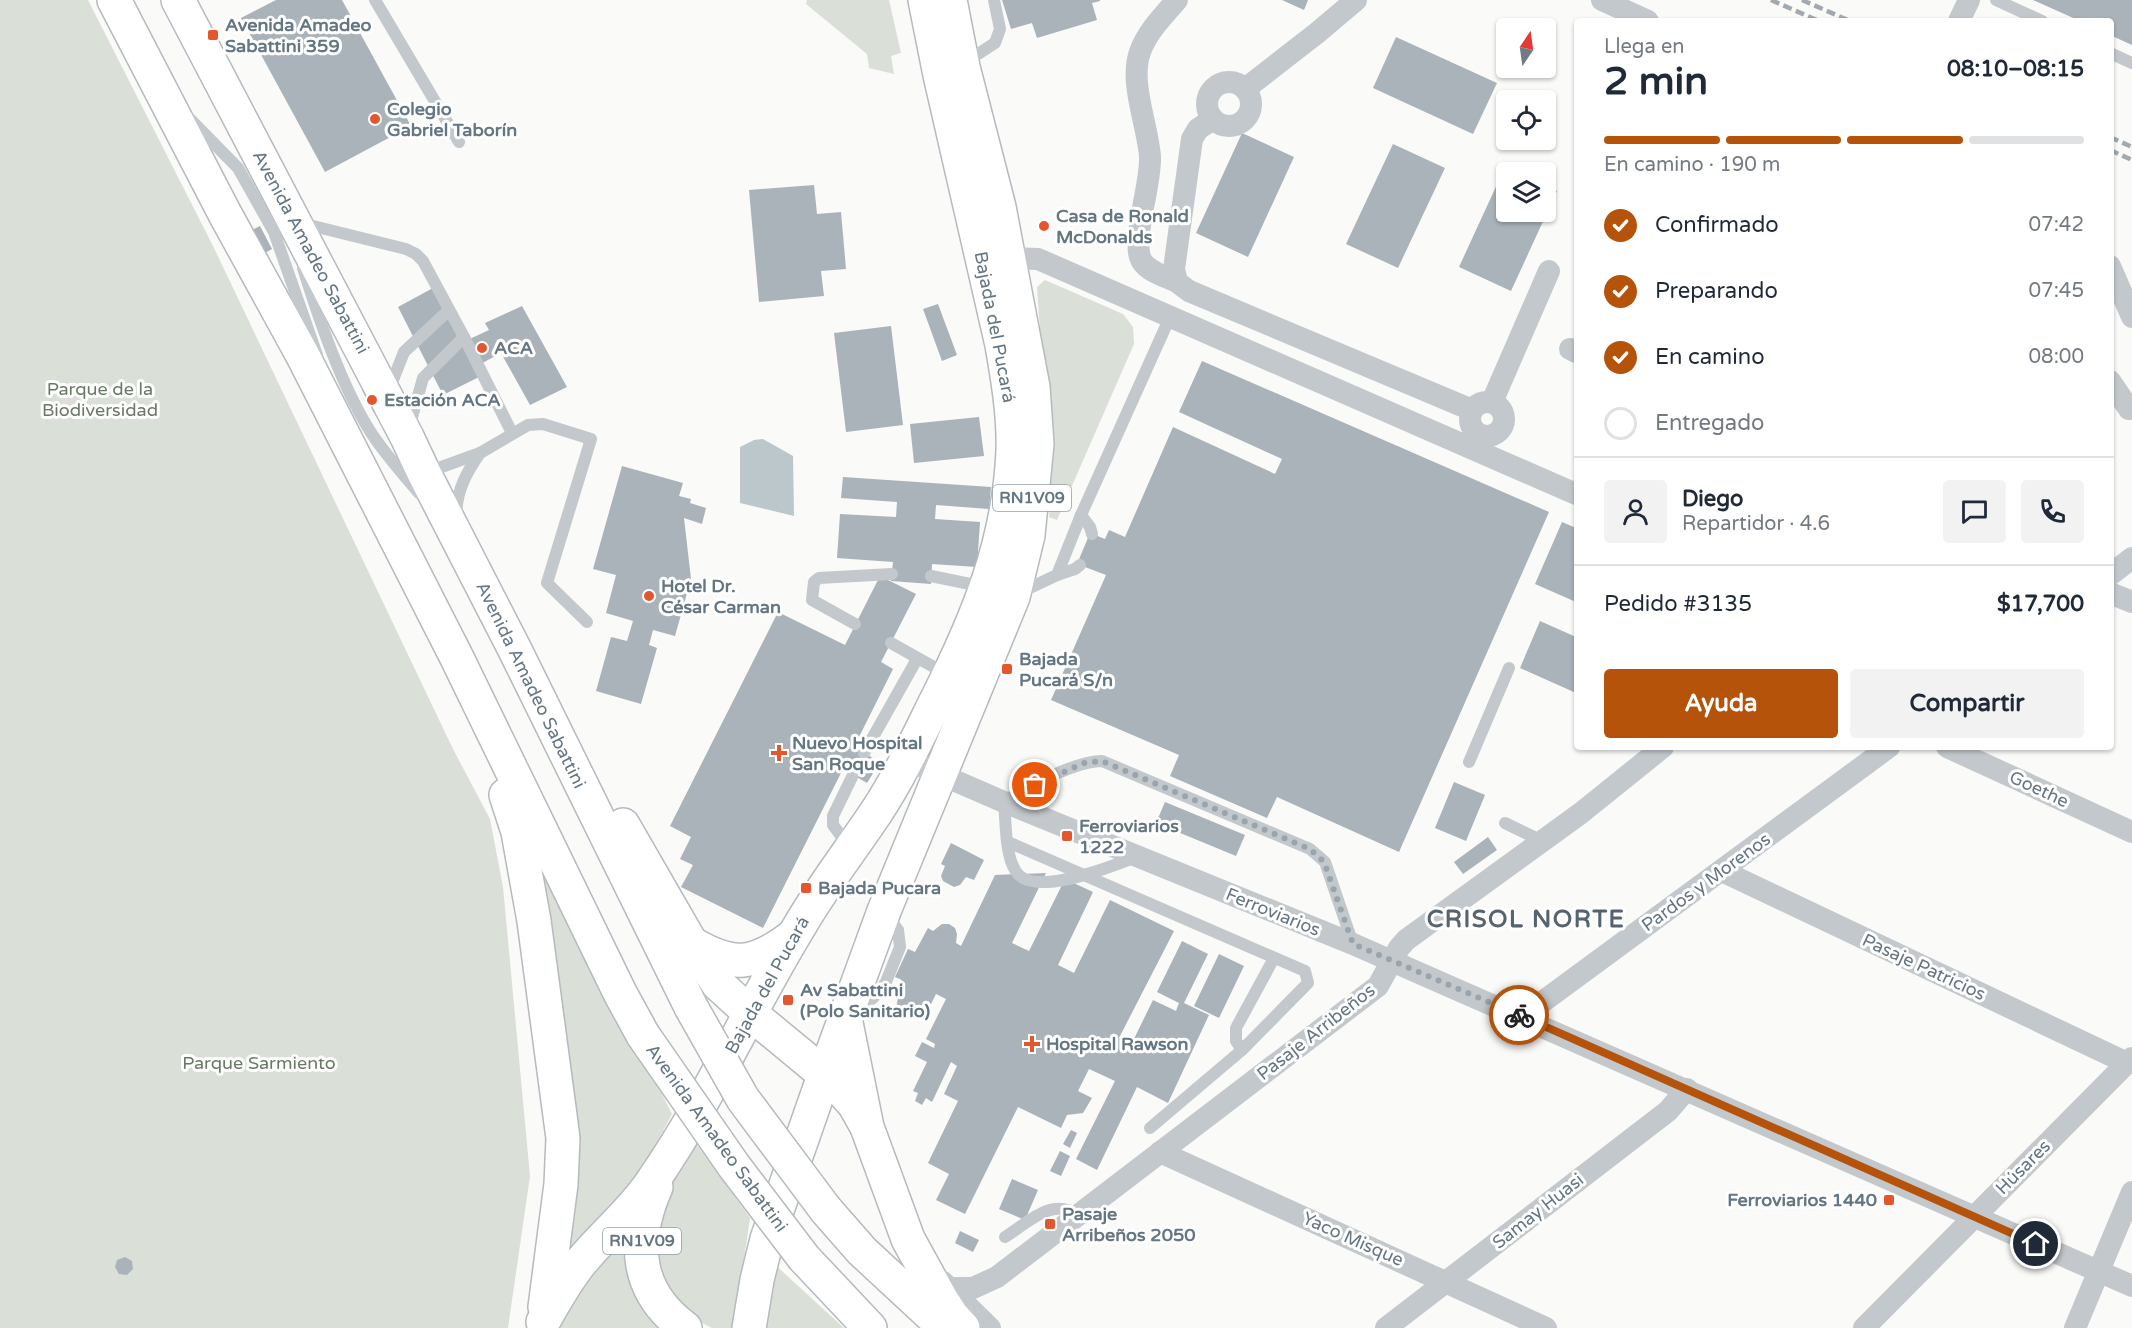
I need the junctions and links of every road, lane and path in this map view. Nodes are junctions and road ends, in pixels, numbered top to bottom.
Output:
1 (114, 0) edge
2 (178, 0) edge
3 (375, 0) edge
4 (907, 0) edge
5 (925, 0) edge
6 (950, 0) edge
7 (967, 0) edge
8 (994, 0) edge
9 (1177, 0) edge
10 (1356, 0) edge
11 (1602, 0) edge
12 (1969, 0) edge
13 (1996, 0) edge
14 (1641, 18) edge
15 (1960, 18) edge
16 (2035, 18) edge
17 (978, 54) junction
18 (2114, 55) edge
19 (2132, 63) edge
20 (1245, 89) junction
21 (1213, 119) junction
22 (459, 142) dead end
23 (999, 207) junction
24 (295, 222) junction
25 (995, 255) junction
26 (1549, 271) dead end
27 (2114, 274) edge
28 (1177, 282) junction
29 (449, 310) junction
30 (1170, 316) junction
31 (2132, 317) edge
32 (464, 337) junction
33 (2114, 387) edge
34 (387, 397) junction
35 (2129, 408) dead end
36 (512, 433) junction
37 (407, 437) junction
38 (480, 453) junction
39 (424, 473) junction
40 (1574, 493) edge
41 (1081, 515) junction
42 (456, 534) junction
43 (1092, 534) dead end
44 (2132, 558) edge
45 (1080, 565) dead end
46 (2114, 572) edge
47 (892, 574) dead end
48 (1057, 575) junction
49 (931, 576) dead end
50 (1000, 592) junction
51 (2114, 595) edge
52 (2132, 602) edge
53 (587, 622) dead end
54 (855, 624) dead end
55 (891, 643) dead end
56 (515, 650) junction
57 (457, 658) junction
58 (917, 659) junction
59 (1509, 668) dead end
60 (962, 682) junction
61 (1659, 750) edge
62 (1885, 750) edge
63 (1954, 750) edge
64 (864, 753) dead end
65 (907, 759) junction
66 (1468, 762) dead end
67 (853, 775) dead end
68 (939, 775) junction
69 (1004, 802) junction
70 (1505, 823) dead end
71 (2132, 832) edge
72 (1542, 841) junction
73 (1008, 842) junction
74 (850, 849) junction
75 (1138, 856) junction
76 (1722, 871) junction
77 (1082, 875) junction
78 (794, 935) junction
79 (691, 943) junction
80 (1353, 944) junction
81 (1274, 958) junction
82 (1391, 962) junction
83 (750, 1013) junction
84 (846, 1017) junction
85 (1522, 1017) junction
86 (1242, 1050) junction
87 (2129, 1060) edge
88 (825, 1073) junction
89 (1687, 1089) junction
90 (867, 1127) junction
91 (1150, 1128) dead end
92 (677, 1145) junction
93 (1160, 1152) junction
94 (2132, 1192) edge
95 (1078, 1215) junction
96 (1973, 1217) junction
97 (1005, 1237) dead end
98 (916, 1256) junction
99 (2099, 1272) junction
100 (1447, 1281) junction
101 (2132, 1286) edge
102 (949, 1288) junction
103 (543, 1325) edge
104 (685, 1328) edge
105 (749, 1328) edge
106 (870, 1328) edge
107 (945, 1328) edge
108 (963, 1328) edge
109 (990, 1328) edge
110 (1386, 1328) edge
111 (1546, 1328) edge
112 (1864, 1328) edge
113 (2075, 1328) edge

1 - 57 main road, Avenida Amadeo Sabattini
2 - 24 main road, Avenida Amadeo Sabattini
3 - 22 lane
4 - 25 main road
5 - 25 main road, Bajada del Pucará / RN1V09
6 - 23 main road, Bajada del Pucará / RN1V09
7 - 17 main road
8 - 17 lane
9 - 28 street
10 - 20 street
11 - 14 street
12 - 15 street
13 - 16 lane
17 - 23 main road
18 - 19 lane
20 - 21 street
20 - 21 street
21 - 28 street
23 - 25 main road, Bajada del Pucará / RN1V09
24 - 29 lane
24 - 34 main road, Avenida Amadeo Sabattini
24 - 42 lane
25 - 30 street
25 - 50 main road, Bajada del Pucará / RN1V09
26 - 28 street
27 - 31 street
29 - 32 lane
29 - 34 lane
30 - 40 street
30 - 41 lane
32 - 36 lane
32 - 37 lane
33 - 35 street
34 - 37 main road, Avenida Amadeo Sabattini
36 - 38 lane
36 - 53 lane
37 - 39 main road, Avenida Amadeo Sabattini
38 - 39 lane
38 - 42 lane
39 - 42 main road, Avenida Amadeo Sabattini
41 - 43 lane
41 - 48 lane
42 - 56 main road, Avenida Amadeo Sabattini
44 - 46 street
45 - 48 lane
47 - 54 lane
48 - 50 lane
49 - 50 lane
50 - 60 main road, Bajada del Pucará / RN1V09
51 - 52 street
55 - 58 lane
56 - 79 main road
56 - 107 main road, Avenida Amadeo Sabattini, bridge
57 - 103 main road
57 - 106 main road, Avenida Amadeo Sabattini, bridge
58 - 60 lane
58 - 64 lane
59 - 66 lane
60 - 65 main road, Bajada del Pucará / RN1V09
60 - 68 main road, Bajada del Pucará / RN1V09
61 - 72 street, Pasaje Arribeños
62 - 76 street, Pardos y Morenos
63 - 71 street, Goethe
65 - 68 street, Ferroviarios
65 - 74 main road, Bajada del Pucará / RN1V09
67 - 74 lane
68 - 69 street, Ferroviarios
68 - 84 main road, Bajada del Pucará / RN1V09
69 - 73 lane
69 - 75 street, Ferroviarios
69 - 80 lane
70 - 72 lane
72 - 82 street, Pasaje Arribeños
73 - 77 lane
73 - 77 lane
74 - 78 main road, Bajada del Pucará / RN1V09
75 - 77 lane
75 - 80 street, Ferroviarios
76 - 85 street, Pardos y Morenos
76 - 87 street, Pasaje Patricios
77 - 81 lane
78 - 79 main road
78 - 83 main road, Bajada del Pucará / RN1V09
79 - 83 main road
80 - 82 street, Ferroviarios
81 - 86 lane
81 - 86 lane
82 - 85 street, Ferroviarios
82 - 93 street, Pasaje Arribeños
83 - 88 main road
83 - 92 main road, Bajada del Pucará / RN1V09
84 - 88 main road, Bajada del Pucará
84 - 90 main road
85 - 89 street, Ferroviarios
86 - 91 lane
87 - 96 street, Húsares
88 - 90 main road
88 - 105 main road, Bajada del Pucará
89 - 96 street, Ferroviarios
89 - 100 street, Samay Huasi
90 - 98 main road
92 - 103 main road, Bajada del Pucará
92 - 104 main road, RN1V09
93 - 95 street, Pasaje Arribeños
93 - 100 street, Yaco Misque
94 - 99 street
95 - 97 lane
95 - 102 street, Pasaje Arribeños
96 - 99 street, Ferroviarios
96 - 112 street, Húsares
98 - 102 street
98 - 108 main road
99 - 101 street, Ferroviarios
99 - 113 street
100 - 110 street, Samay Huasi
100 - 111 street, Yaco Misque
102 - 109 street

